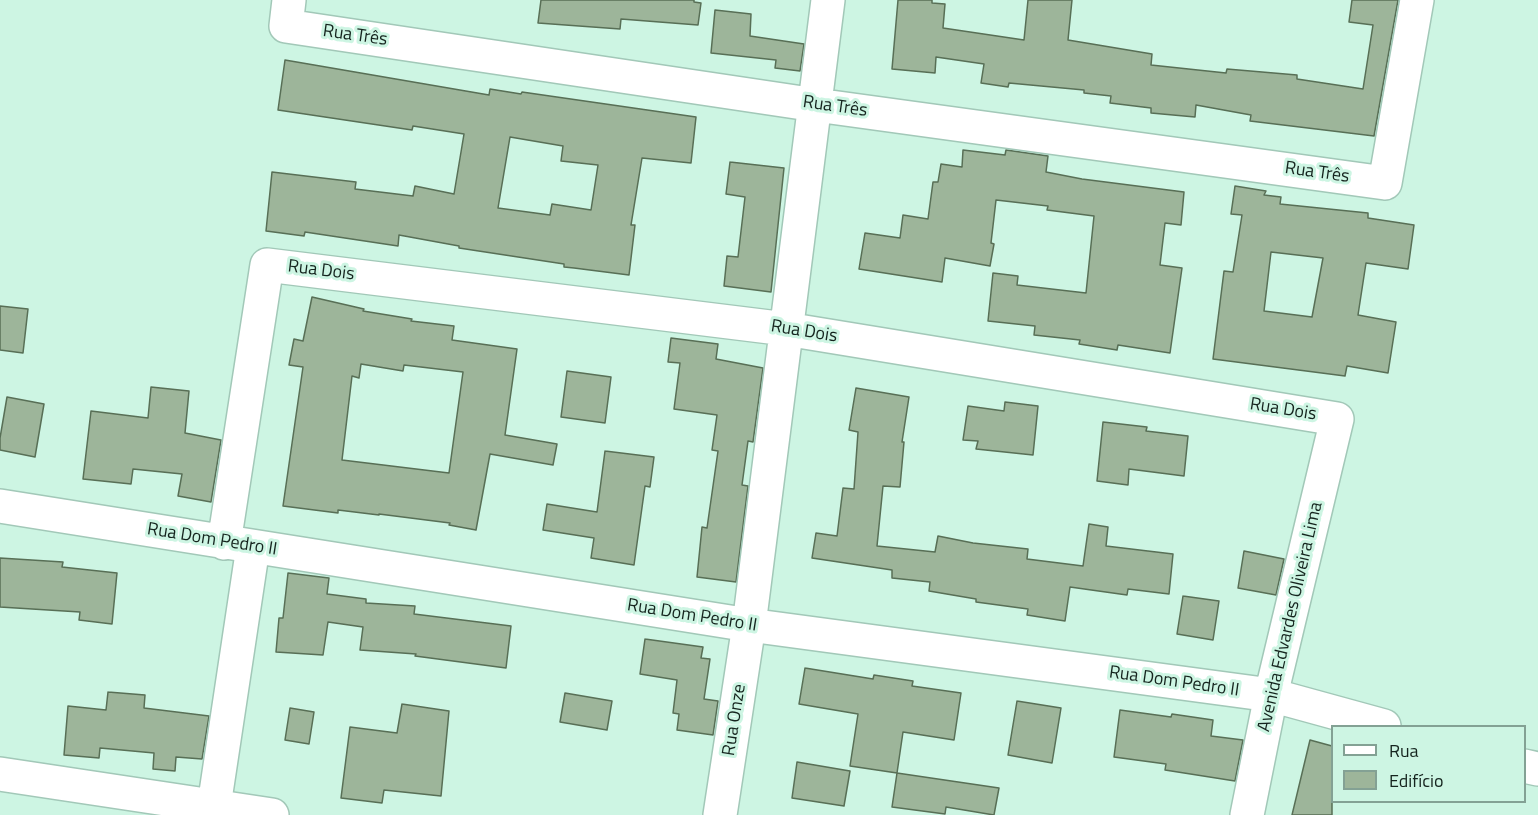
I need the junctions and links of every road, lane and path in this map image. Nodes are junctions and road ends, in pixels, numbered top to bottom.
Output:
1 (828, 0) edge
2 (1417, 0) edge
3 (287, 13) edge
4 (816, 105) junction
5 (786, 329) junction
6 (1337, 419) joint
7 (0, 506) edge
8 (238, 545) junction
9 (749, 625) junction
10 (1271, 695) junction
11 (1380, 725) edge
12 (0, 774) edge
13 (214, 806) junction
14 (272, 815) edge
15 (720, 815) edge
16 (1248, 815) edge

1 - 4 street, Rua Onze
2 - 4 street, Rua Três
3 - 4 street, Rua Três
4 - 5 street, Rua Onze
5 - 6 street, Rua Dois
5 - 8 street, Rua Dois
5 - 9 street, Rua Onze
6 - 10 street, Avenida Edvardes Oliveira Lima
7 - 8 street, Rua Dom Pedro II
8 - 9 street, Rua Dom Pedro II
8 - 13 street
9 - 10 street, Rua Dom Pedro II
9 - 15 street, Rua Onze
10 - 11 street, Rua Dom Pedro II
10 - 16 street, Avenida Edvardes Oliveira Lima
12 - 13 street
13 - 14 street

